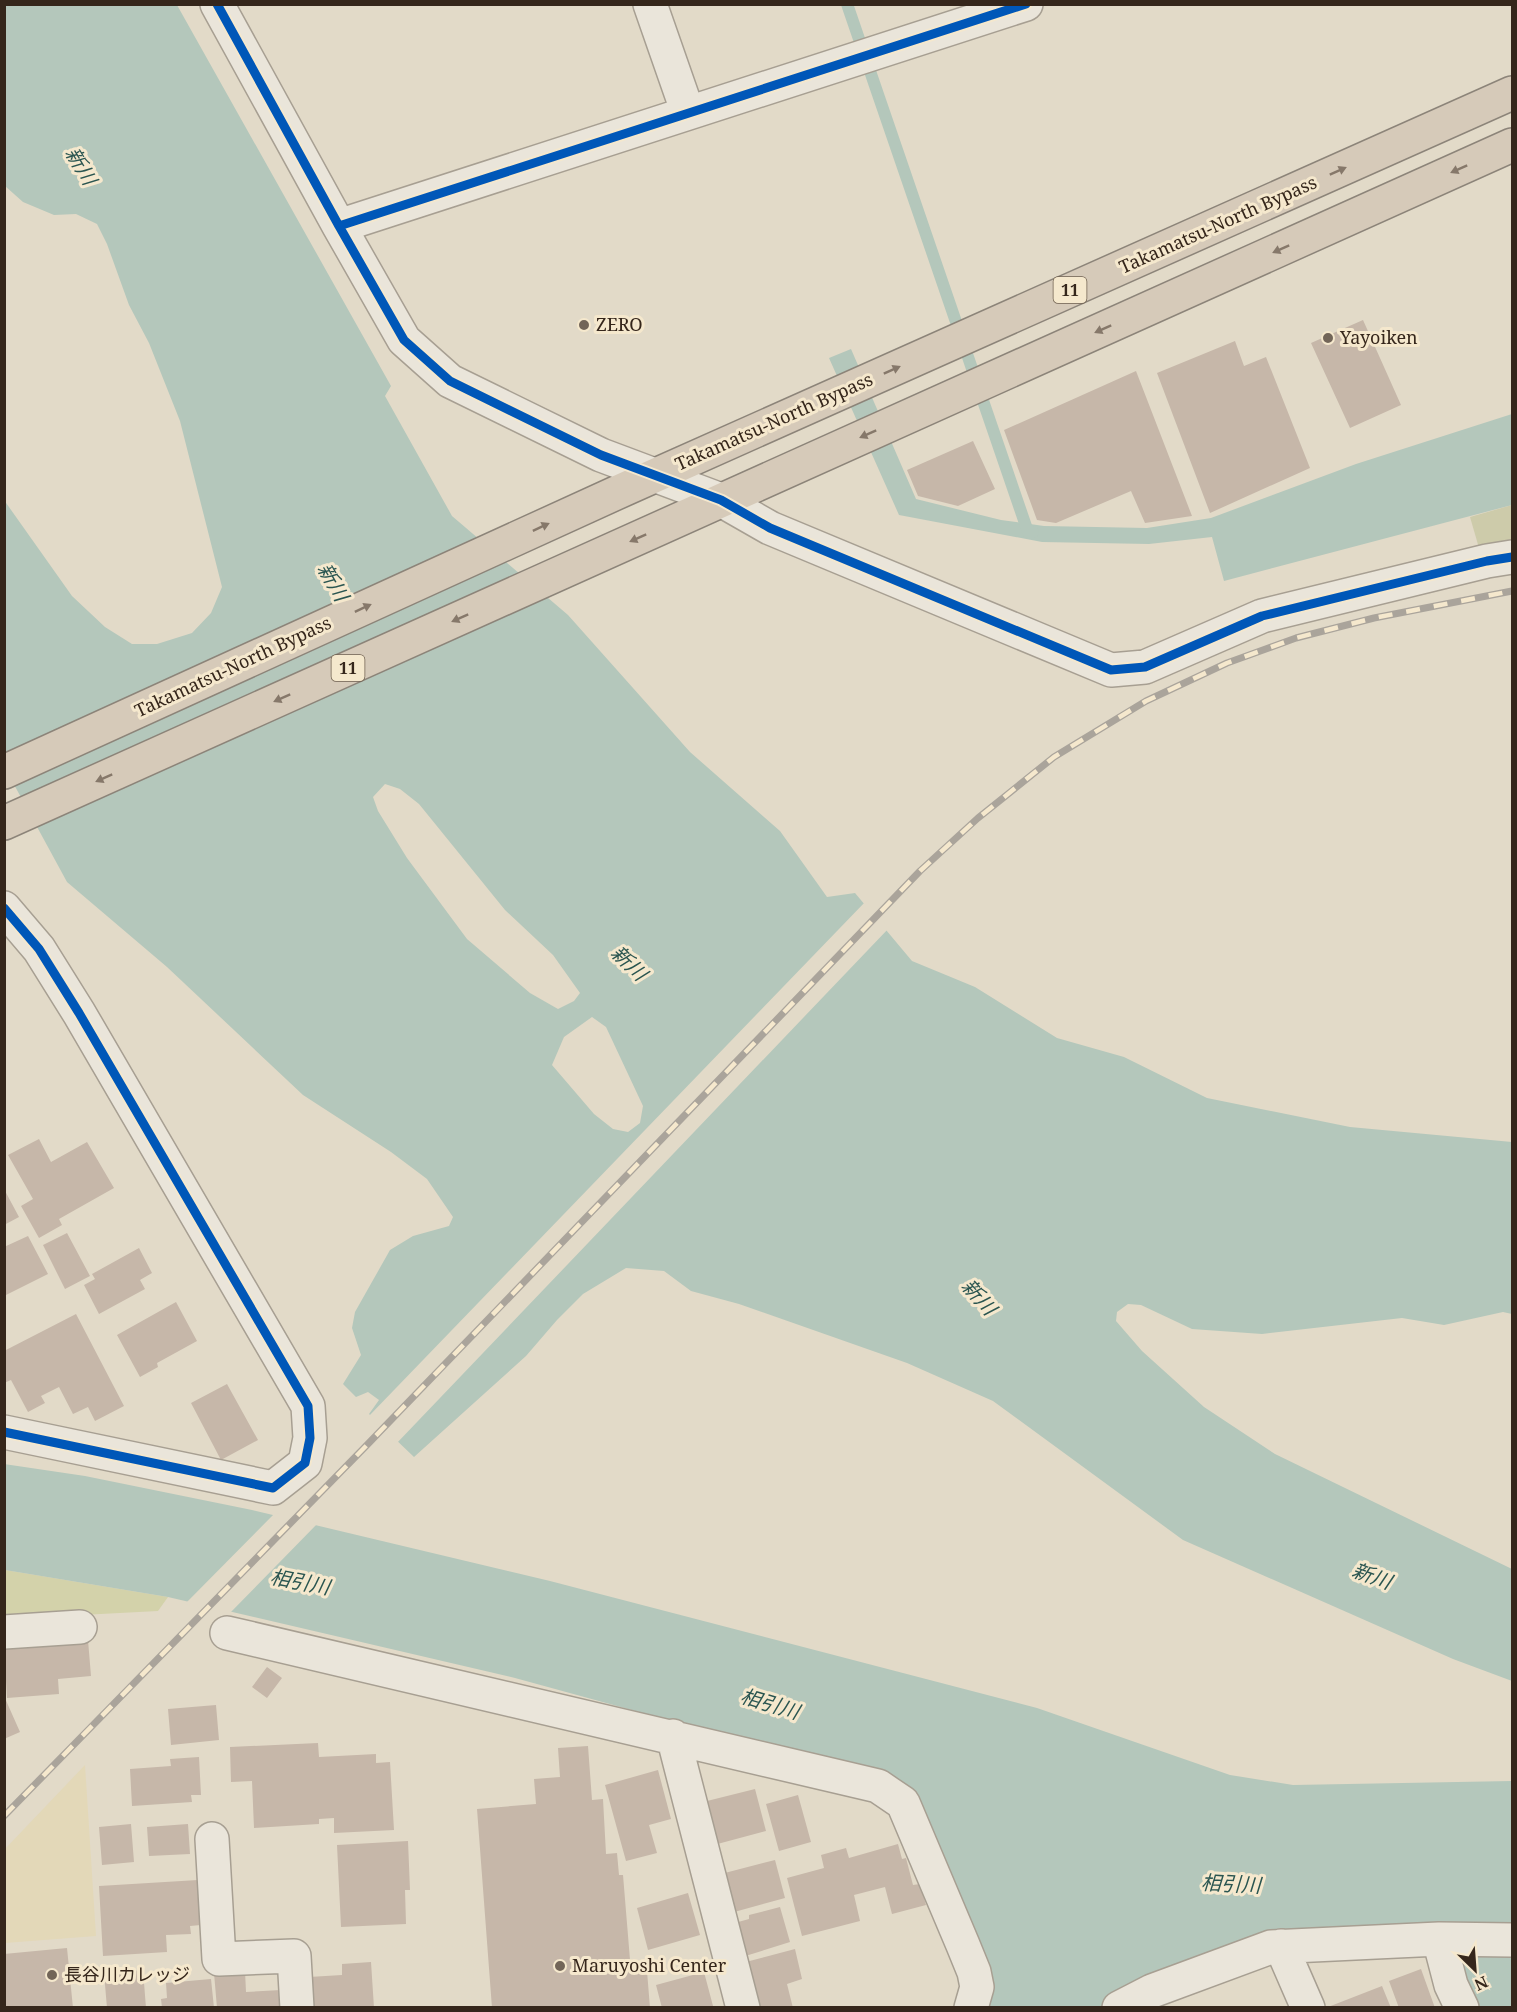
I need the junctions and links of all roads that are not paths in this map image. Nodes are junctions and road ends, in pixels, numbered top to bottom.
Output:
1 (216, 4) edge
2 (650, 4) edge
3 (1026, 4) edge
4 (1512, 93) edge
5 (688, 113) junction
6 (1512, 145) edge
7 (339, 226) junction
8 (641, 481) junction
9 (721, 500) junction
10 (1512, 557) edge
11 (4, 772) edge
12 (4, 823) edge
13 (4, 908) edge
14 (4, 1432) edge
15 (80, 1627) dead end
16 (4, 1632) edge
17 (227, 1633) dead end
18 (673, 1737) junction
19 (212, 1839) dead end
20 (1447, 1939) junction
21 (1512, 1940) edge
22 (1281, 1947) junction
23 (1132, 2002) edge
24 (297, 2007) edge
25 (743, 2007) edge
26 (970, 2007) edge
27 (1308, 2007) edge
28 (1462, 2007) edge

1 - 7 street
2 - 5 street
3 - 5 street
8 -> 4 highway, Takamatsu-North Bypass / 11
5 - 7 street
6 -> 9 highway, 11
7 - 8 street
8 - 9 street
11 -> 8 highway, Takamatsu-North Bypass / 11
9 - 10 street
9 -> 12 highway, 11
13 - 14 street
15 - 16 street
17 - 18 street
18 - 25 street
18 - 26 street
19 - 24 street
20 - 21 street
20 - 22 street
20 - 28 street
22 - 23 street
22 - 27 street

